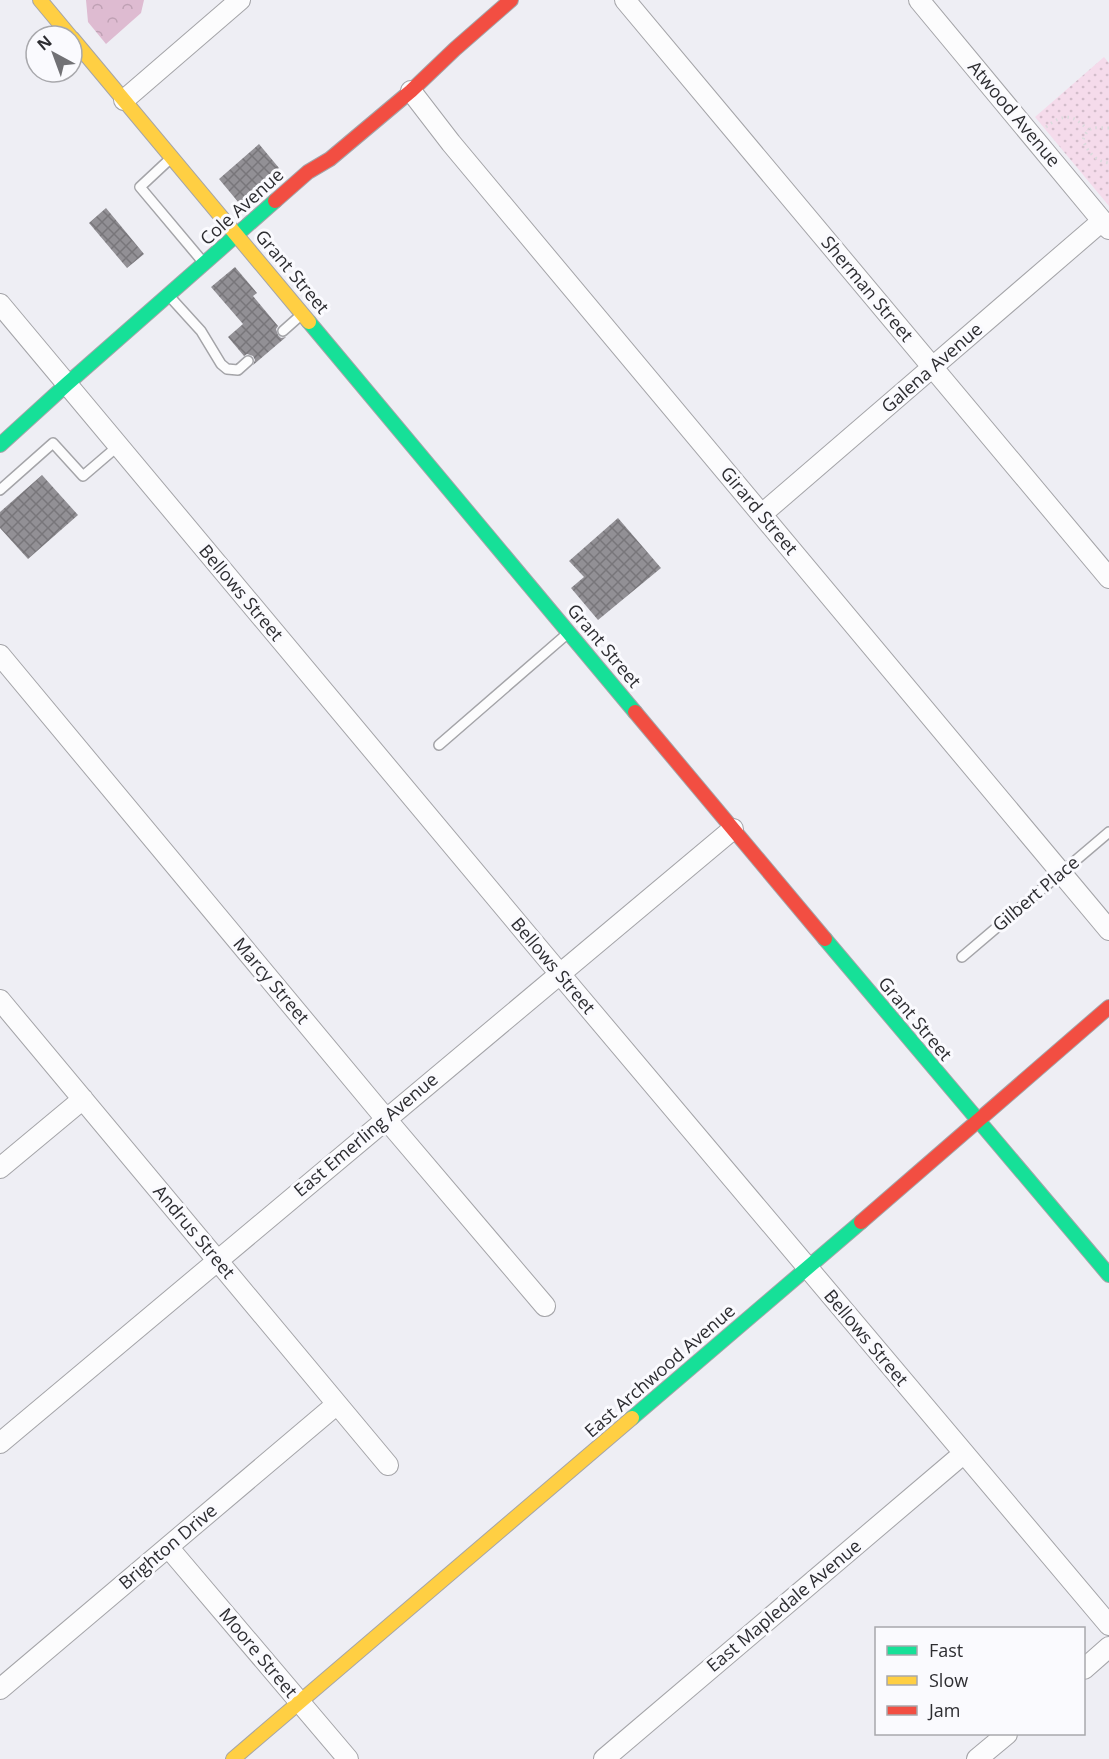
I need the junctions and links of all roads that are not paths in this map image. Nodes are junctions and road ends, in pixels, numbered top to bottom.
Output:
1 (40, 0) edge
2 (240, 0) edge
3 (511, 0) edge
4 (625, 0) edge
5 (919, 0) edge
6 (60, 24) edge
7 (84, 52) edge
8 (411, 91) junction
9 (124, 100) junction
10 (172, 157) junction
11 (1106, 225) edge
12 (237, 235) junction
13 (205, 264) junction
14 (169, 296) junction
15 (0, 304) edge
16 (303, 313) junction
17 (283, 331) dead end
18 (248, 361) dead end
19 (932, 368) junction
20 (67, 384) junction
21 (0, 445) edge
22 (118, 446) junction
23 (0, 490) edge
24 (762, 514) junction
25 (1109, 578) edge
26 (569, 632) junction
27 (0, 655) edge
28 (439, 745) dead end
29 (733, 829) junction
30 (1109, 832) edge
31 (1061, 873) junction
32 (1109, 930) edge
33 (962, 957) dead end
34 (560, 974) junction
35 (0, 1000) edge
36 (1109, 1007) edge
37 (83, 1099) junction
38 (386, 1119) junction
39 (977, 1120) junction
40 (0, 1168) edge
41 (217, 1260) junction
42 (808, 1268) junction
43 (1109, 1275) edge
44 (545, 1306) dead end
45 (337, 1404) junction
46 (0, 1443) edge
47 (963, 1454) junction
48 (388, 1464) dead end
49 (168, 1547) junction
50 (1109, 1625) edge
51 (1109, 1647) edge
52 (1085, 1667) edge
53 (0, 1689) edge
54 (300, 1702) junction
55 (1006, 1735) edge
56 (233, 1759) edge
57 (348, 1759) edge
58 (604, 1759) edge
59 (977, 1759) edge

1 - 6 street, Grant Street
2 - 9 street
3 - 8 street, Cole Avenue
4 - 19 street, Sherman Street
5 - 11 street, Atwood Avenue
7 - 9 street, Grant Street
8 - 12 street, Cole Avenue
8 - 24 street, Girard Street
9 - 10 street, Grant Street
10 - 12 street, Grant Street
10 - 13 lane
11 - 19 street, Galena Avenue
12 - 13 street, Cole Avenue
12 - 16 street, Grant Street
13 - 14 street, Cole Avenue
14 - 18 lane
14 - 20 street, Cole Avenue
15 - 20 street, Bellows Street
16 - 17 lane
16 - 26 street, Grant Street
19 - 24 street, Galena Avenue
19 - 25 street, Sherman Street
20 - 21 street, Cole Avenue
20 - 22 street, Bellows Street
22 - 23 lane
22 - 34 street, Bellows Street
24 - 31 street, Girard Street
26 - 28 lane
26 - 29 street, Grant Street
27 - 38 street, Marcy Street
29 - 34 street, East Emerling Avenue
29 - 39 street, Grant Street
30 - 31 lane, Gilbert Place
31 - 32 street, Girard Street
31 - 33 lane, Gilbert Place
34 - 38 street, East Emerling Avenue
34 - 42 street, Bellows Street
35 - 37 street, Andrus Street
36 - 39 street, East Archwood Avenue
37 - 40 street
37 - 41 street, Andrus Street
38 - 41 street, East Emerling Avenue
38 - 44 street, Marcy Street
39 - 42 street, East Archwood Avenue
39 - 43 street, Grant Street
41 - 45 street, Andrus Street
41 - 46 street, East Emerling Avenue
42 - 47 street, Bellows Street
42 - 54 street, East Archwood Avenue
45 - 48 street, Andrus Street
45 - 49 street, Brighton Drive
47 - 50 street, Bellows Street
47 - 58 street, East Mapledale Avenue
49 - 53 street, Brighton Drive
49 - 54 street, Moore Street
51 - 52 street
54 - 56 street, East Archwood Avenue
54 - 57 street, Moore Street
55 - 59 street

